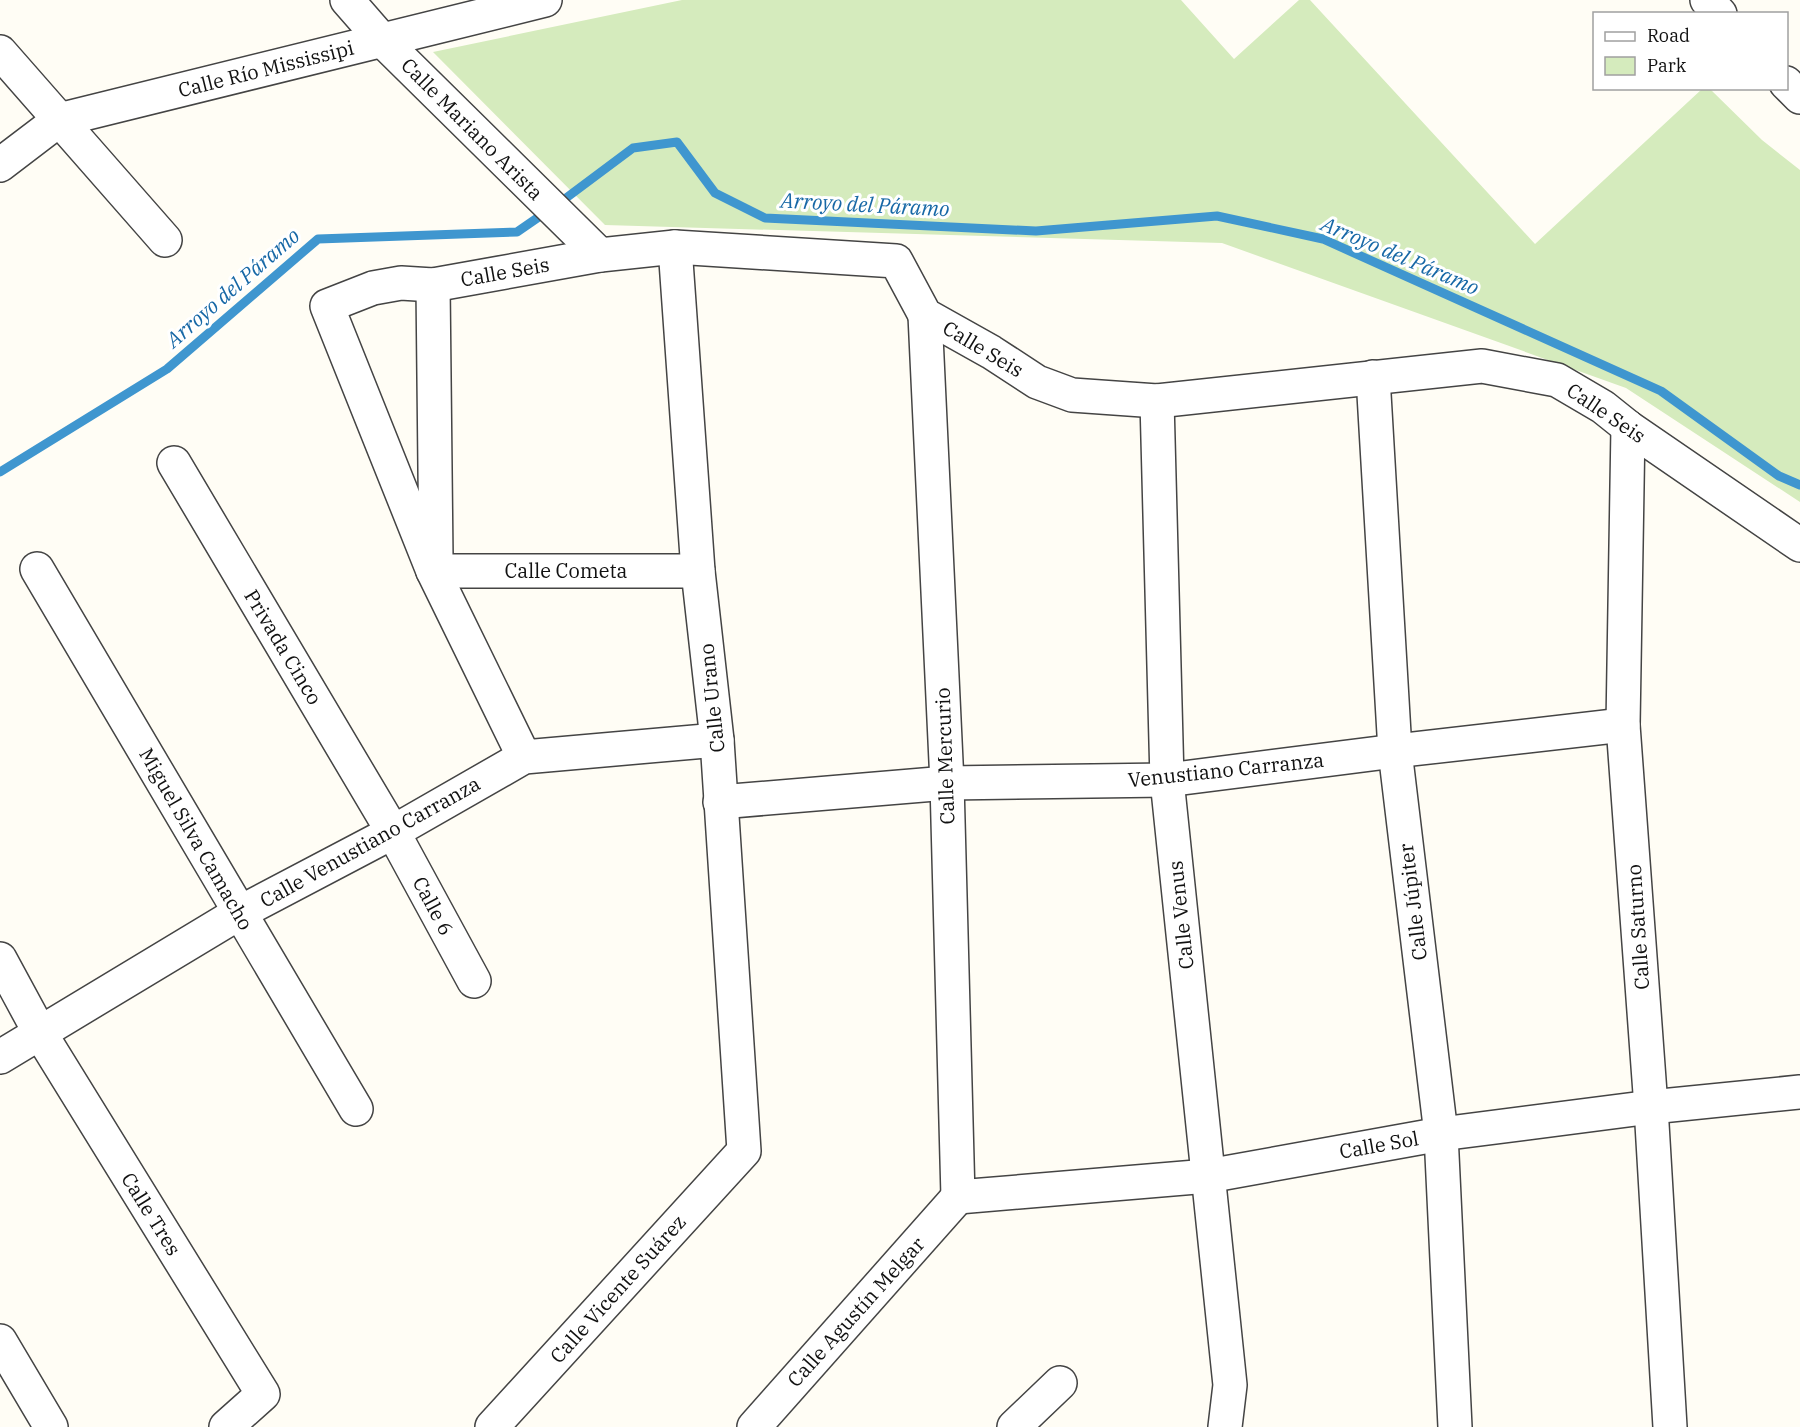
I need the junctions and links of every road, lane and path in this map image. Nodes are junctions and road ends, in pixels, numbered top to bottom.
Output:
1 (347, 0) edge
2 (545, 0) edge
3 (1707, 0) edge
4 (1718, 12) edge
5 (382, 40) junction
6 (0, 52) edge
7 (1788, 85) edge
8 (1800, 97) edge
9 (60, 120) junction
10 (0, 165) edge
11 (165, 240) dead end
12 (591, 246) junction
13 (675, 247) junction
14 (433, 285) junction
15 (925, 315) junction
16 (1373, 377) junction
17 (1157, 402) junction
18 (1628, 427) junction
19 (174, 463) dead end
20 (1800, 545) edge
21 (37, 569) dead end
22 (698, 571) junction
23 (435, 572) junction
24 (1623, 725) junction
25 (717, 740) junction
26 (1395, 751) junction
27 (524, 757) junction
28 (1167, 780) junction
29 (947, 783) junction
30 (720, 802) junction
31 (393, 832) junction
32 (239, 913) junction
33 (0, 959) edge
34 (474, 981) dead end
35 (40, 1033) junction
36 (0, 1057) edge
37 (1800, 1092) edge
38 (1651, 1107) junction
39 (356, 1109) dead end
40 (1441, 1134) junction
41 (744, 1151) joint
42 (1208, 1176) junction
43 (958, 1197) junction
44 (0, 1341) edge
45 (1060, 1383) dead end
46 (51, 1427) edge
47 (226, 1427) edge
48 (492, 1427) edge
49 (754, 1427) edge
50 (1014, 1427) edge
51 (1225, 1427) edge
52 (1455, 1427) edge
53 (1670, 1427) edge

1 - 5 street, Calle Mariano Arista
2 - 5 street, Calle Río Mississipi
3 - 4 street
5 - 9 street, Calle Río Mississipi
5 - 12 street, Calle Mariano Arista
6 - 9 street
7 - 8 street
9 - 10 street, Calle Río Mississipi
9 - 11 street
12 - 13 street, Calle Seis
12 - 14 street, Calle Seis
13 - 15 street, Calle Seis
13 - 22 street, Calle Urano
14 - 23 street, Calle Seis
14 - 23 street
15 - 17 street, Calle Seis
15 - 29 street, Calle Mercurio
16 - 17 street, Calle Seis
16 - 18 street, Calle Seis
16 - 26 street, Calle Júpiter
17 - 28 street, Calle Venus
18 - 20 street, Calle Seis
18 - 24 street, Calle Saturno
19 - 31 street, Privada Cinco
21 - 32 street, Miguel Silva Camacho
22 - 23 street, Calle Cometa
22 - 25 street, Calle Urano
23 - 27 street, Calle Seis
24 - 26 street, Venustiano Carranza
24 - 38 street, Calle Saturno
25 - 27 street
25 - 30 street, Calle Urano
26 - 28 street, Venustiano Carranza
26 - 40 street, Calle Júpiter
27 - 31 street, Calle Venustiano Carranza
28 - 29 street, Venustiano Carranza
28 - 42 street, Calle Venus
29 - 30 street, Venustiano Carranza
29 - 43 street, Calle Mercurio
30 - 41 street, Calle Urano
31 - 32 street, Calle Venustiano Carranza
31 - 34 street, Calle 6
32 - 35 street, Calle Venustiano Carranza
32 - 39 street, Miguel Silva Camacho
33 - 35 street, Calle Tres
35 - 36 street, Calle Venustiano Carranza
35 - 47 street, Calle Tres
37 - 38 street, Calle Sol
38 - 40 street, Calle Sol
38 - 53 street, Calle Saturno
40 - 42 street, Calle Sol
40 - 52 street, Calle Júpiter
41 - 48 street, Calle Vicente Suárez
42 - 43 street, Calle Sol
42 - 51 street, Calle Venus
43 - 49 street, Calle Agustín Melgar
44 - 46 street
45 - 50 street

